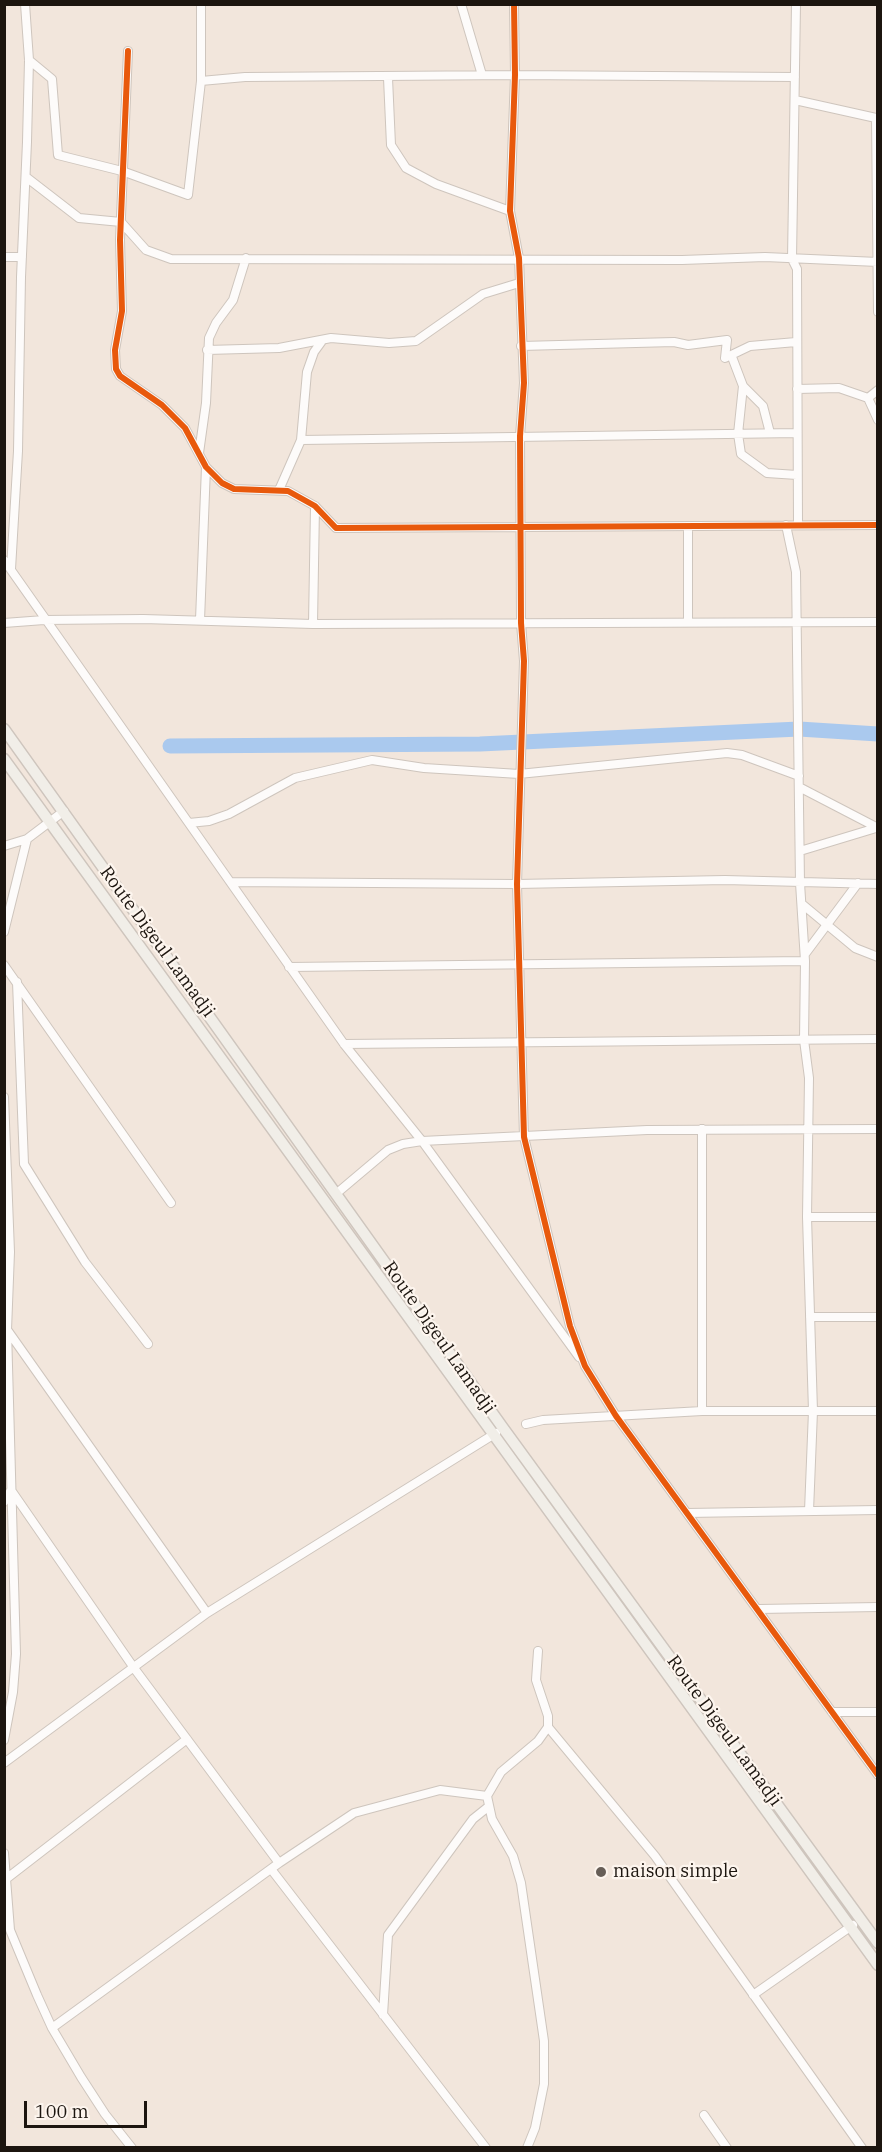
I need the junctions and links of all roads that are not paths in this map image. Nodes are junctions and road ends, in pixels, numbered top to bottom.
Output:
1 (25, 4) edge
2 (201, 4) edge
3 (461, 4) edge
4 (514, 4) edge
5 (796, 4) edge
6 (128, 51) dead end
7 (29, 60) junction
8 (482, 75) junction
9 (515, 75) junction
10 (795, 77) junction
11 (388, 78) junction
12 (201, 81) junction
13 (795, 100) junction
14 (877, 118) edge
15 (122, 171) junction
16 (26, 177) junction
17 (510, 211) junction
18 (121, 222) junction
19 (4, 257) edge
20 (22, 257) junction
21 (246, 258) junction
22 (519, 258) junction
23 (792, 259) junction
24 (877, 262) edge
25 (519, 283) junction
26 (878, 312) edge
27 (323, 340) junction
28 (796, 342) junction
29 (521, 346) junction
30 (207, 350) junction
31 (732, 357) junction
32 (743, 386) junction
33 (797, 389) junction
34 (878, 390) edge
35 (868, 398) junction
36 (878, 420) edge
37 (770, 433) junction
38 (797, 433) junction
39 (738, 434) junction
40 (520, 436) junction
41 (302, 440) junction
42 (199, 453) junction
43 (206, 467) junction
44 (797, 475) junction
45 (279, 490) junction
46 (315, 506) junction
47 (786, 525) junction
48 (798, 525) junction
49 (878, 525) edge
50 (688, 526) junction
51 (521, 528) junction
52 (4, 561) edge
53 (11, 569) junction
54 (44, 620) junction
55 (200, 620) junction
56 (688, 622) junction
57 (798, 622) junction
58 (878, 622) edge
59 (4, 623) edge
60 (521, 623) junction
61 (313, 624) junction
62 (4, 729) edge
63 (10, 744) edge
64 (4, 759) edge
65 (519, 774) junction
66 (799, 776) junction
67 (799, 787) junction
68 (64, 812) junction
69 (50, 822) junction
70 (189, 824) junction
71 (877, 828) edge
72 (27, 838) junction
73 (4, 846) edge
74 (800, 851) junction
75 (231, 882) junction
76 (800, 883) junction
77 (517, 884) junction
78 (858, 884) junction
79 (878, 884) edge
80 (802, 904) junction
81 (828, 924) junction
82 (4, 932) edge
83 (878, 957) edge
84 (805, 958) junction
85 (4, 965) edge
86 (519, 965) junction
87 (289, 967) junction
88 (17, 982) junction
89 (878, 1039) edge
90 (804, 1040) junction
91 (520, 1043) junction
92 (344, 1044) junction
93 (4, 1097) edge
94 (809, 1128) junction
95 (702, 1129) junction
96 (878, 1129) edge
97 (524, 1137) junction
98 (422, 1141) junction
99 (337, 1193) junction
100 (171, 1203) dead end
101 (807, 1217) junction
102 (878, 1217) edge
103 (7, 1252) edge
104 (810, 1317) junction
105 (878, 1317) edge
106 (7, 1330) junction
107 (148, 1344) dead end
108 (7, 1364) edge
109 (585, 1366) junction
110 (702, 1411) junction
111 (813, 1411) junction
112 (878, 1411) edge
113 (616, 1416) junction
114 (526, 1424) dead end
115 (499, 1431) junction
116 (12, 1490) junction
117 (4, 1502) edge
118 (878, 1510) edge
119 (809, 1511) junction
120 (687, 1513) junction
121 (878, 1607) edge
122 (759, 1609) junction
123 (207, 1613) junction
124 (538, 1651) dead end
125 (134, 1668) junction
126 (832, 1712) junction
127 (878, 1712) edge
128 (548, 1727) junction
129 (187, 1739) junction
130 (4, 1740) edge
131 (4, 1763) edge
132 (878, 1775) edge
133 (487, 1797) junction
134 (488, 1807) junction
135 (4, 1853) edge
136 (279, 1863) junction
137 (271, 1869) junction
138 (6, 1879) junction
139 (860, 1919) junction
140 (850, 1926) junction
141 (878, 1943) edge
142 (878, 1965) edge
143 (753, 1995) junction
144 (383, 2015) junction
145 (52, 2028) junction
146 (704, 2115) dead end
147 (132, 2148) edge
148 (486, 2148) edge
149 (527, 2148) edge
150 (727, 2148) edge
151 (862, 2148) edge

1 - 7 street
2 - 12 street
3 - 8 street
4 - 9 street
5 - 10 street
6 - 15 street
7 - 15 street
7 - 16 street
8 - 9 street
8 - 11 street
9 - 10 street
9 - 17 street
10 - 13 street
11 - 12 street
11 - 17 street
12 - 15 street
13 - 14 street
13 - 23 street
14 - 24 street
15 - 18 street
16 - 18 street
16 - 20 street
17 - 22 street
18 - 21 street
18 - 42 street
19 - 20 street
20 - 53 street
21 - 22 street
21 - 30 street
22 - 23 street
22 - 25 street
23 - 24 street
23 - 28 street
24 - 26 street
25 - 27 street
25 - 29 street
27 - 30 street
27 - 41 street
28 - 31 street
28 - 33 street
29 - 31 street
29 - 40 street
30 - 42 street
31 - 32 street
32 - 37 street
32 - 39 street
33 - 35 street
33 - 38 street
34 - 35 street
35 - 36 street
37 - 38 street
37 - 39 street
38 - 44 street
39 - 40 street
39 - 44 street
40 - 41 street
40 - 51 street
41 - 45 street
42 - 43 street
43 - 45 street
43 - 55 street
44 - 48 street
45 - 46 street
46 - 51 street
46 - 61 street
47 - 48 street
47 - 50 street
47 - 57 street
48 - 49 street
50 - 51 street
50 - 56 street
51 - 60 street
52 - 53 street
53 - 54 street
54 - 55 street
54 - 59 street
54 - 70 street
55 - 61 street
56 - 57 street
56 - 60 street
57 - 58 street
57 - 66 street
60 - 61 street
60 - 65 street
62 - 63 main road, Route Digeul Lamadji
63 - 68 main road, Route Digeul Lamadji
64 - 69 main road, Route Digeul Lamadji
65 - 66 street
65 - 70 street
65 - 77 street
66 - 67 street
67 - 71 street
67 - 74 street
68 - 69 street
68 - 99 main road, Route Digeul Lamadji
69 - 72 street
69 - 115 main road, Route Digeul Lamadji
70 - 75 street
71 - 74 street
72 - 73 street
72 - 82 street
74 - 76 street
75 - 77 street
75 - 87 street
76 - 77 street
76 - 78 street
76 - 80 street
77 - 86 street
78 - 79 street
78 - 81 street
80 - 81 street
80 - 84 street
81 - 83 street
81 - 84 street
84 - 86 street
84 - 90 street
85 - 88 street
86 - 87 street
86 - 91 street
87 - 92 street
88 - 100 street
88 - 107 street
89 - 90 street
90 - 91 street
90 - 94 street
91 - 92 street
91 - 97 street
92 - 98 street
93 - 103 street
94 - 95 street
94 - 96 street
94 - 101 street
95 - 97 street
95 - 110 street
97 - 98 street
97 - 109 street
98 - 99 street
98 - 109 street
99 - 115 main road, Route Digeul Lamadji
101 - 102 street
101 - 104 street
103 - 106 street
104 - 105 street
104 - 111 street
106 - 108 street
106 - 123 street
108 - 116 street
109 - 113 street
110 - 111 street
110 - 113 street
111 - 112 street
111 - 119 street
113 - 114 street
113 - 120 street
115 - 123 street
115 - 139 main road, Route Digeul Lamadji
115 - 140 main road, Route Digeul Lamadji
116 - 117 street
116 - 125 street
116 - 130 street
118 - 119 street
119 - 120 street
120 - 122 street
121 - 122 street
122 - 126 street
123 - 125 street
124 - 128 street
125 - 129 street
125 - 131 street
126 - 127 street
126 - 132 street
128 - 133 street
128 - 143 street
129 - 136 street
129 - 138 street
133 - 134 street
133 - 136 street
134 - 144 street
134 - 149 street
135 - 138 street
136 - 137 street
137 - 144 street
137 - 145 street
138 - 145 street
139 - 140 street
139 - 141 main road, Route Digeul Lamadji
140 - 142 main road, Route Digeul Lamadji
140 - 143 street
143 - 151 street
144 - 148 street
145 - 147 street
146 - 150 street

